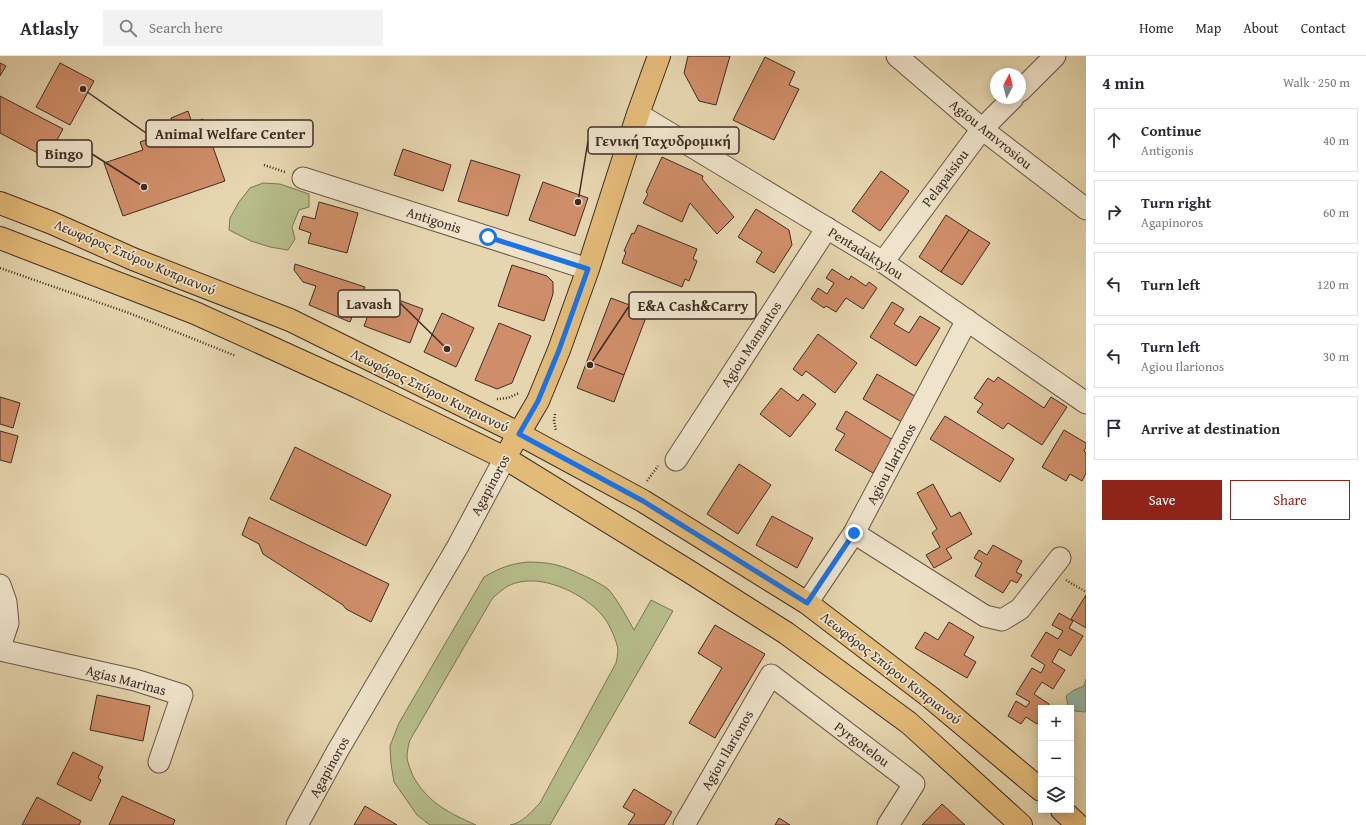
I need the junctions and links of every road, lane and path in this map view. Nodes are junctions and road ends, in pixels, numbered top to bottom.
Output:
1 (659, 56) edge
2 (897, 56) edge
3 (1055, 56) edge
4 (1026, 85) edge
5 (1007, 104) edge
6 (638, 114) junction
7 (982, 129) junction
8 (303, 178) dead end
9 (0, 203) edge
10 (1086, 209) edge
11 (827, 228) junction
12 (0, 238) edge
13 (882, 262) junction
14 (0, 268) edge
15 (588, 269) junction
16 (967, 320) junction
17 (237, 356) dead end
18 (1086, 403) edge
19 (519, 434) junction
20 (505, 458) junction
21 (676, 460) dead end
22 (854, 533) junction
23 (1060, 558) dead end
24 (0, 584) edge
25 (807, 603) junction
26 (0, 648) edge
27 (771, 675) joint
28 (159, 762) dead end
29 (1038, 787) edge
30 (1065, 813) edge
31 (297, 825) edge
32 (684, 825) edge
33 (888, 825) edge
34 (1021, 825) edge
35 (1078, 825) edge

1 - 6 main road, Agapinoros
2 - 7 street, Agiou Amvrosiou
3 - 4 street
5 - 7 street, Pelapaisiou
6 - 11 street, Pentadaktylou
6 - 15 main road, Agapinoros
7 - 10 street, Agiou Amvrosiou
7 - 13 street, Pelapaisiou
8 - 15 street, Antigonis
9 - 19 main road, Λεωφόρος Σπύρου Κυπριανού
11 - 13 street, Pentadaktylou
11 - 21 street, Agiou Mamantos
12 - 20 main road, Λεωφόρος Σπύρου Κυπριανού
13 - 16 street, Pentadaktylou
14 - 17 path
15 - 19 main road, Agapinoros
16 - 18 street, Pentadaktylou
16 - 22 street, Agiou Ilarionos
19 - 20 main road, Agapinoros
19 - 25 main road, Λεωφόρος Σπύρου Κυπριανού
20 - 31 street, Agapinoros
20 - 34 main road, Λεωφόρος Σπύρου Κυπριανού
22 - 23 street
22 - 25 street, Agiou Ilarionos
24 - 26 street
25 - 29 main road, Λεωφόρος Σπύρου Κυπριανού
26 - 28 street, Agias Marinas
27 - 32 street, Agiou Ilarionos
27 - 33 street, Pyrgotelou
30 - 35 main road

